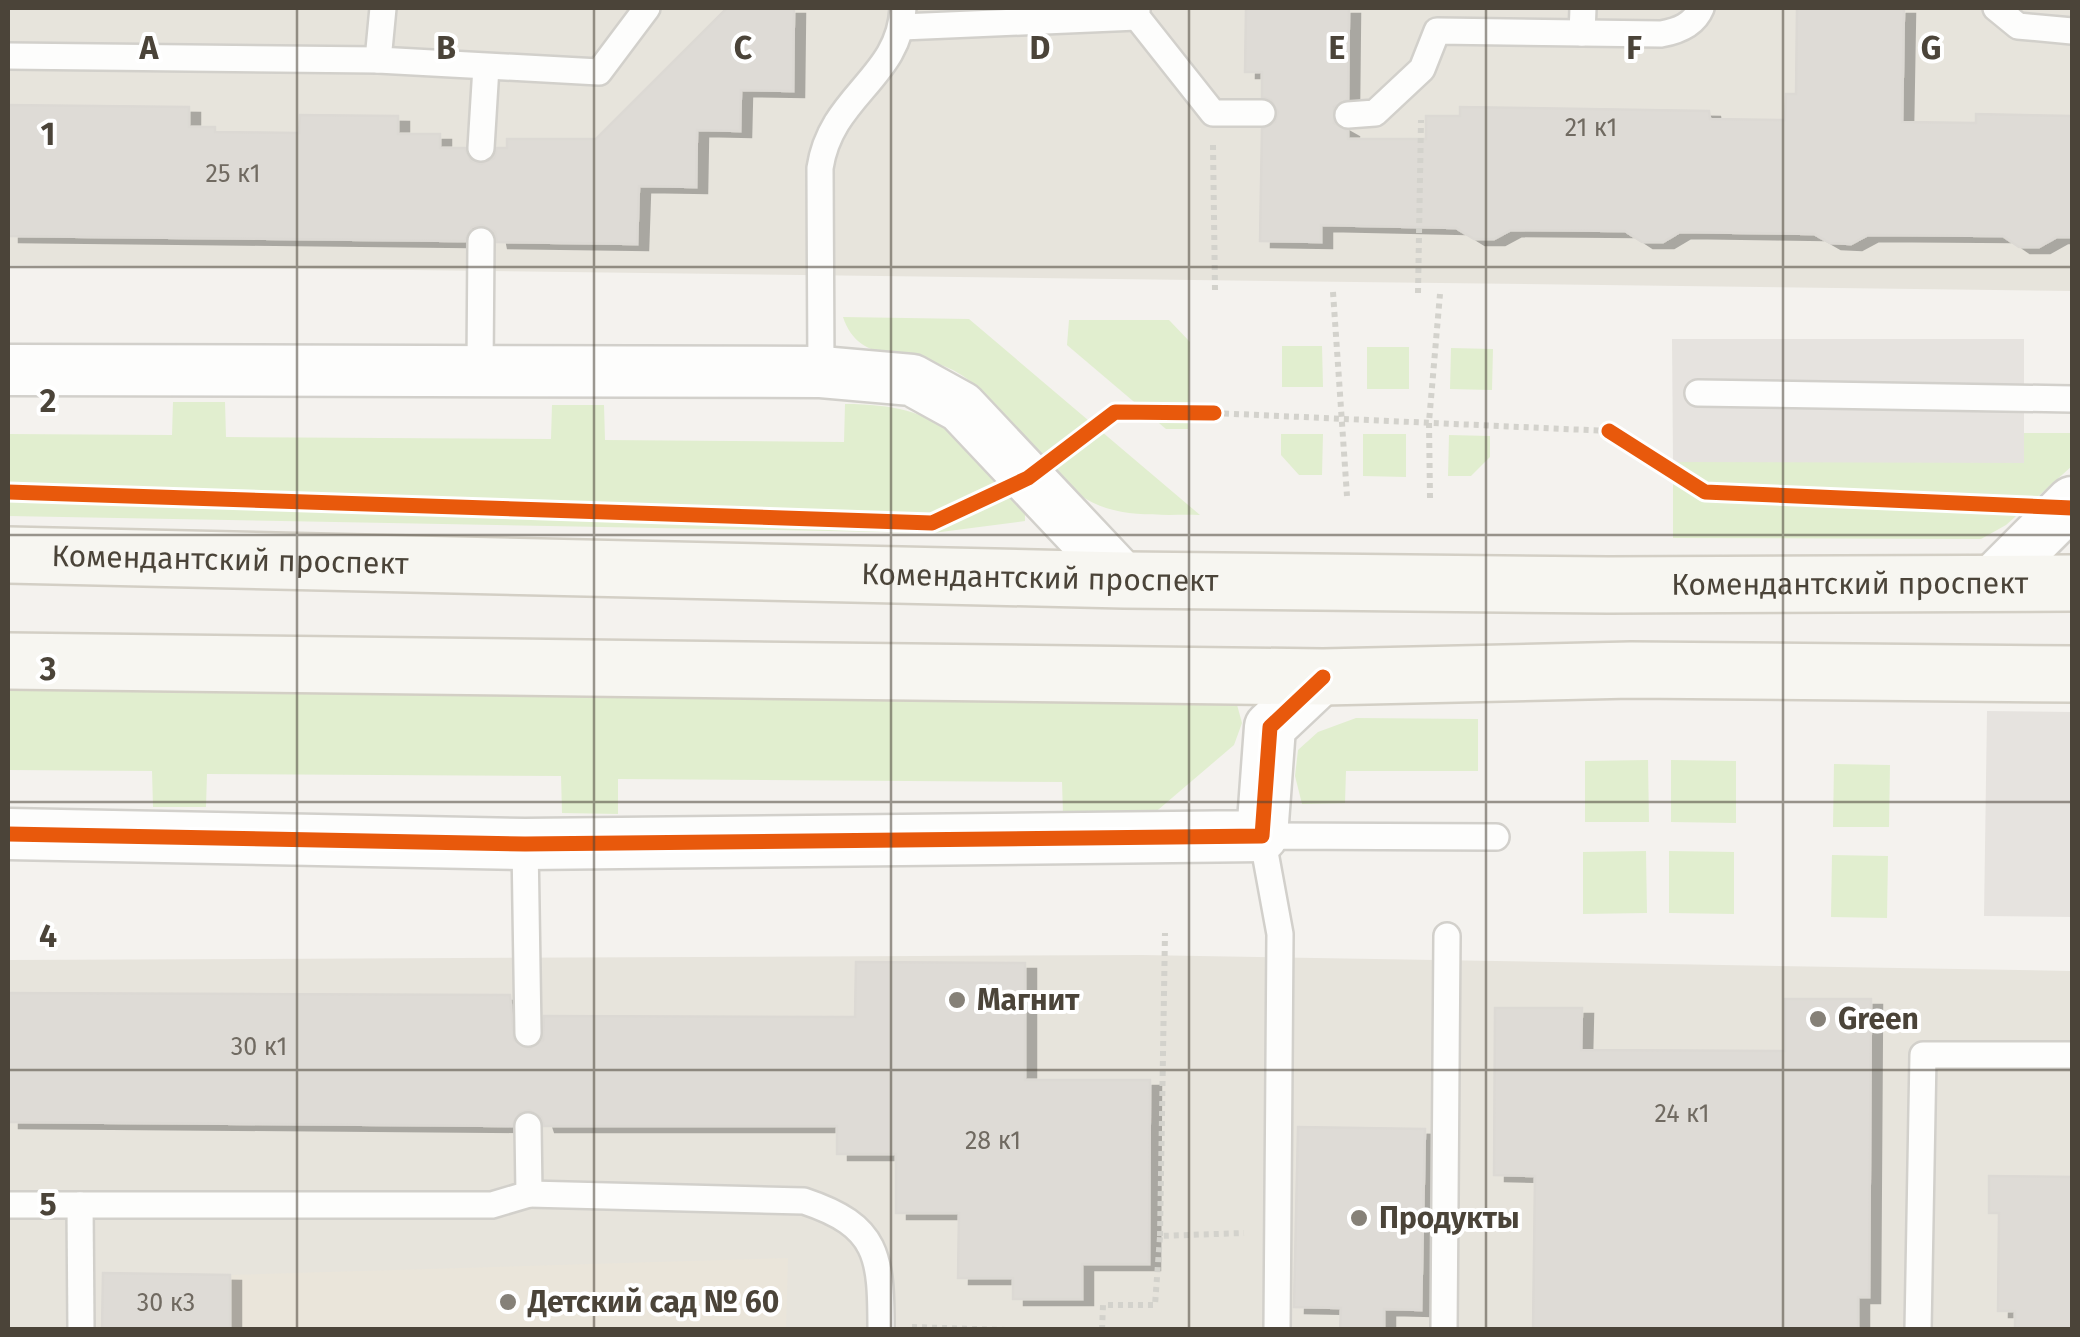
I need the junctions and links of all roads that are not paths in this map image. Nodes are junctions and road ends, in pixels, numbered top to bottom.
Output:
1 (383, 8) edge
2 (647, 8) edge
3 (1701, 8) edge
4 (1996, 8) edge
5 (1137, 12) edge
6 (902, 17) edge
7 (1437, 19) edge
8 (1583, 20) edge
9 (2072, 31) edge
10 (8, 56) edge
11 (378, 60) junction
12 (486, 67) junction
13 (1262, 113) dead end
14 (1348, 115) dead end
15 (482, 148) dead end
16 (481, 241) dead end
17 (480, 369) junction
18 (8, 370) edge
19 (821, 372) junction
20 (1698, 393) dead end
21 (2072, 399) edge
22 (2072, 502) edge
23 (8, 555) edge
24 (1124, 580) junction
25 (1992, 582) junction
26 (2072, 583) edge
27 (8, 660) edge
28 (2072, 674) edge
29 (1324, 677) junction
30 (8, 834) edge
31 (1262, 836) junction
32 (1496, 836) dead end
33 (526, 844) junction
34 (1447, 936) dead end
35 (528, 1033) dead end
36 (2072, 1056) edge
37 (528, 1126) dead end
38 (528, 1194) junction
39 (8, 1204) edge
40 (80, 1204) junction
41 (881, 1328) edge
42 (82, 1330) edge
43 (1277, 1330) edge
44 (1444, 1330) edge
45 (1918, 1330) edge

1 - 11 lane
2 - 12 lane
3 - 8 lane
4 - 9 lane
5 - 6 lane
5 - 13 lane
6 - 19 lane
7 - 8 lane
7 - 14 lane
10 - 11 lane
11 - 12 lane
12 - 15 lane
16 - 17 lane
17 - 18 street
17 - 19 street
19 - 24 street
20 - 21 lane
22 - 25 street
23 - 24 main road, Комендантский проспект
24 - 25 main road, Комендантский проспект
25 - 26 main road, Комендантский проспект
27 - 29 main road
28 - 29 main road
29 - 31 street
30 - 33 street
31 - 32 lane
31 - 33 street
31 - 43 lane
33 - 35 lane
34 - 44 lane
36 - 45 lane
37 - 38 lane
38 - 40 lane
38 - 41 lane
39 - 40 lane
40 - 42 lane

